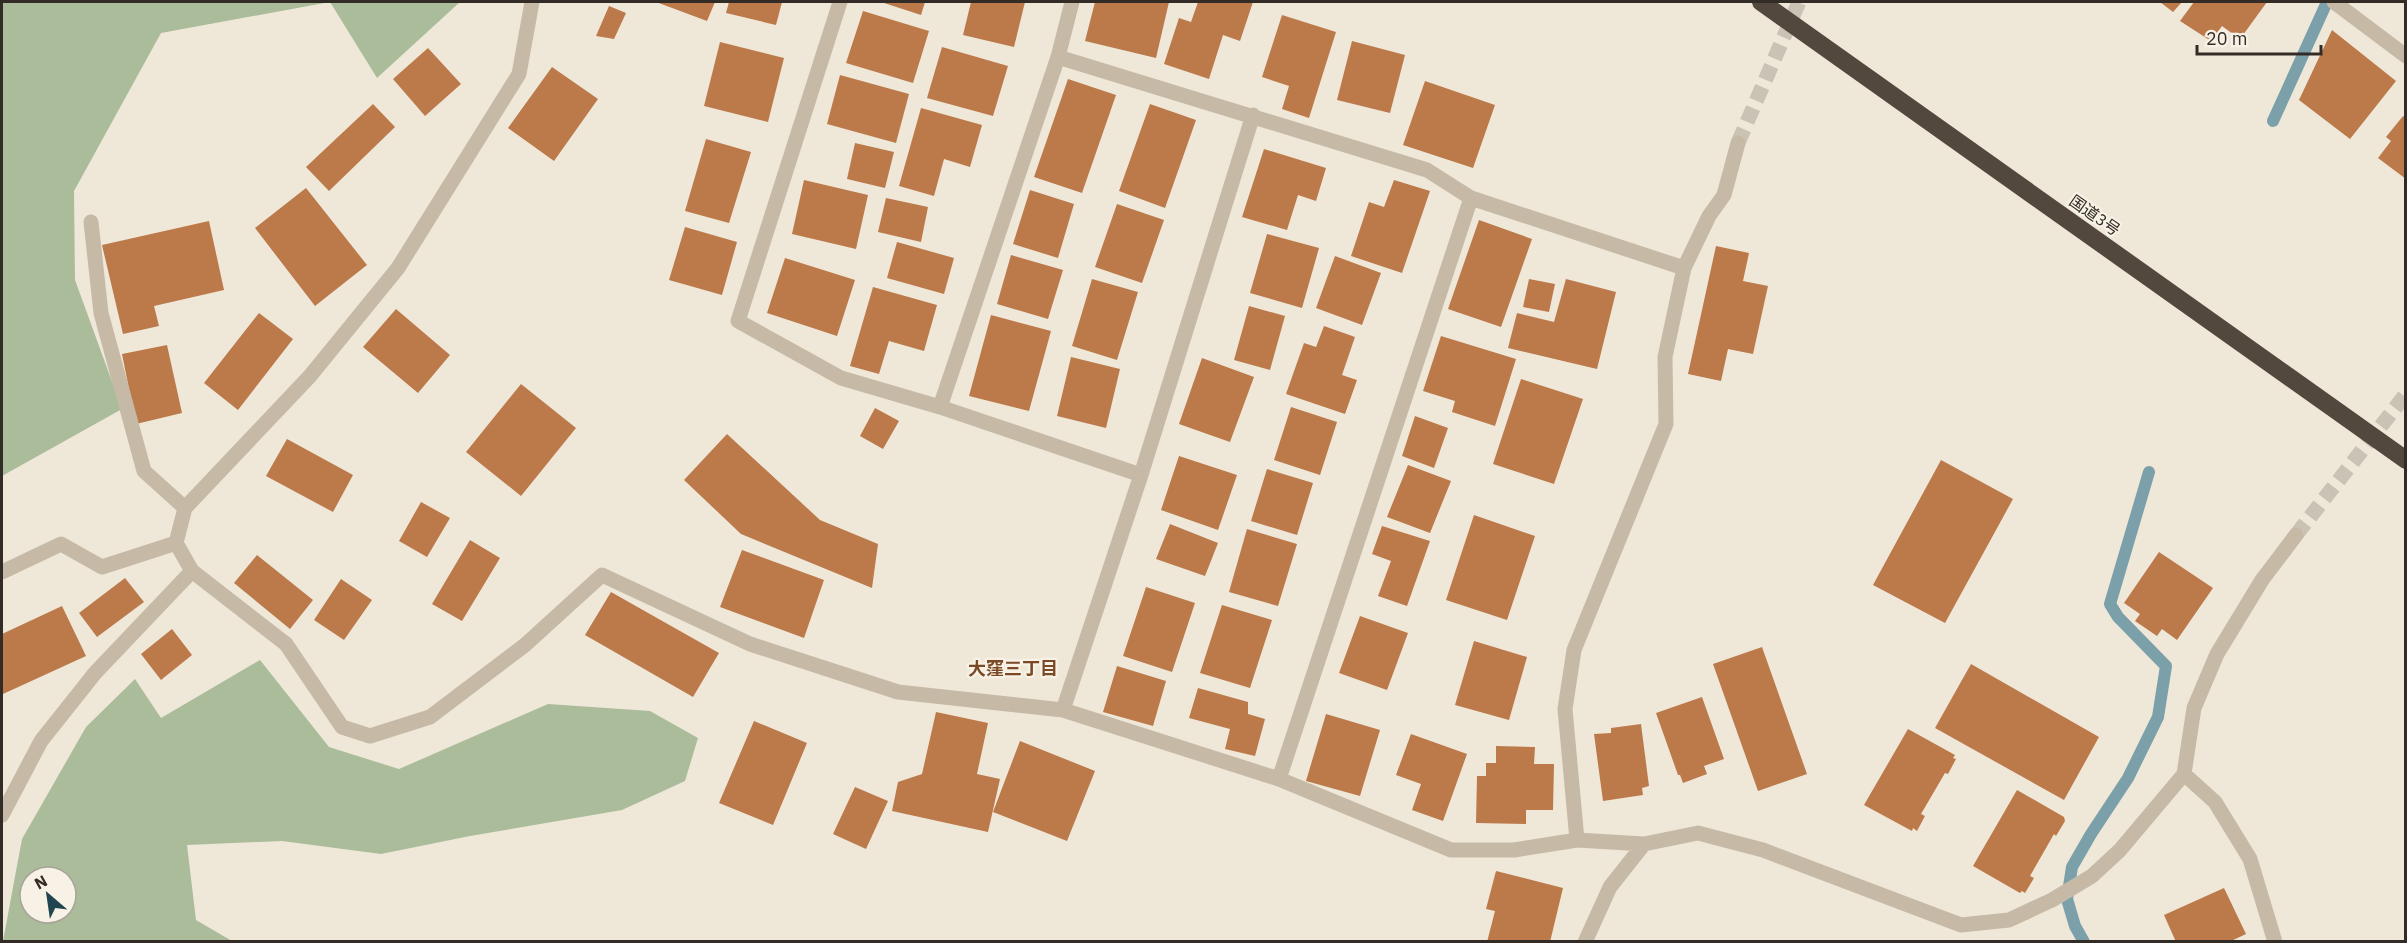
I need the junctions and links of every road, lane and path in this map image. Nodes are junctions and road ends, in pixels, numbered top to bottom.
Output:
1 (532, 2) edge
2 (840, 2) edge
3 (1072, 2) edge
4 (1761, 2) edge
5 (2336, 3) edge
6 (2406, 56) edge
7 (1058, 57) junction
8 (1253, 115) junction
9 (1738, 142) tunnel mouth
10 (1471, 198) junction
11 (91, 222) dead end
12 (1684, 268) junction
13 (940, 407) junction
14 (2406, 460) edge
15 (1141, 476) junction
16 (185, 508) junction
17 (2296, 535) tunnel mouth
18 (176, 543) junction
19 (192, 571) junction
20 (2, 572) edge
21 (1063, 710) junction
22 (2184, 774) junction
23 (1279, 779) junction
24 (7, 791) edge
25 (2, 814) edge
26 (1576, 840) junction
27 (1644, 844) junction
28 (1585, 942) edge
29 (2275, 942) edge

1 - 16 street
2 - 13 street
3 - 7 street
4 - 14 highway, 国道3号
5 - 6 street
7 - 8 street
7 - 13 street
8 - 10 street
8 - 15 street
9 - 12 street
10 - 12 street
10 - 23 street
11 - 16 street
12 - 26 street
13 - 15 street
15 - 21 street
16 - 18 street
17 - 22 street
18 - 19 street
18 - 20 street
19 - 21 street
19 - 24 street
21 - 23 street
22 - 27 street
22 - 29 street
23 - 26 street
24 - 25 street
26 - 27 street
27 - 28 street

